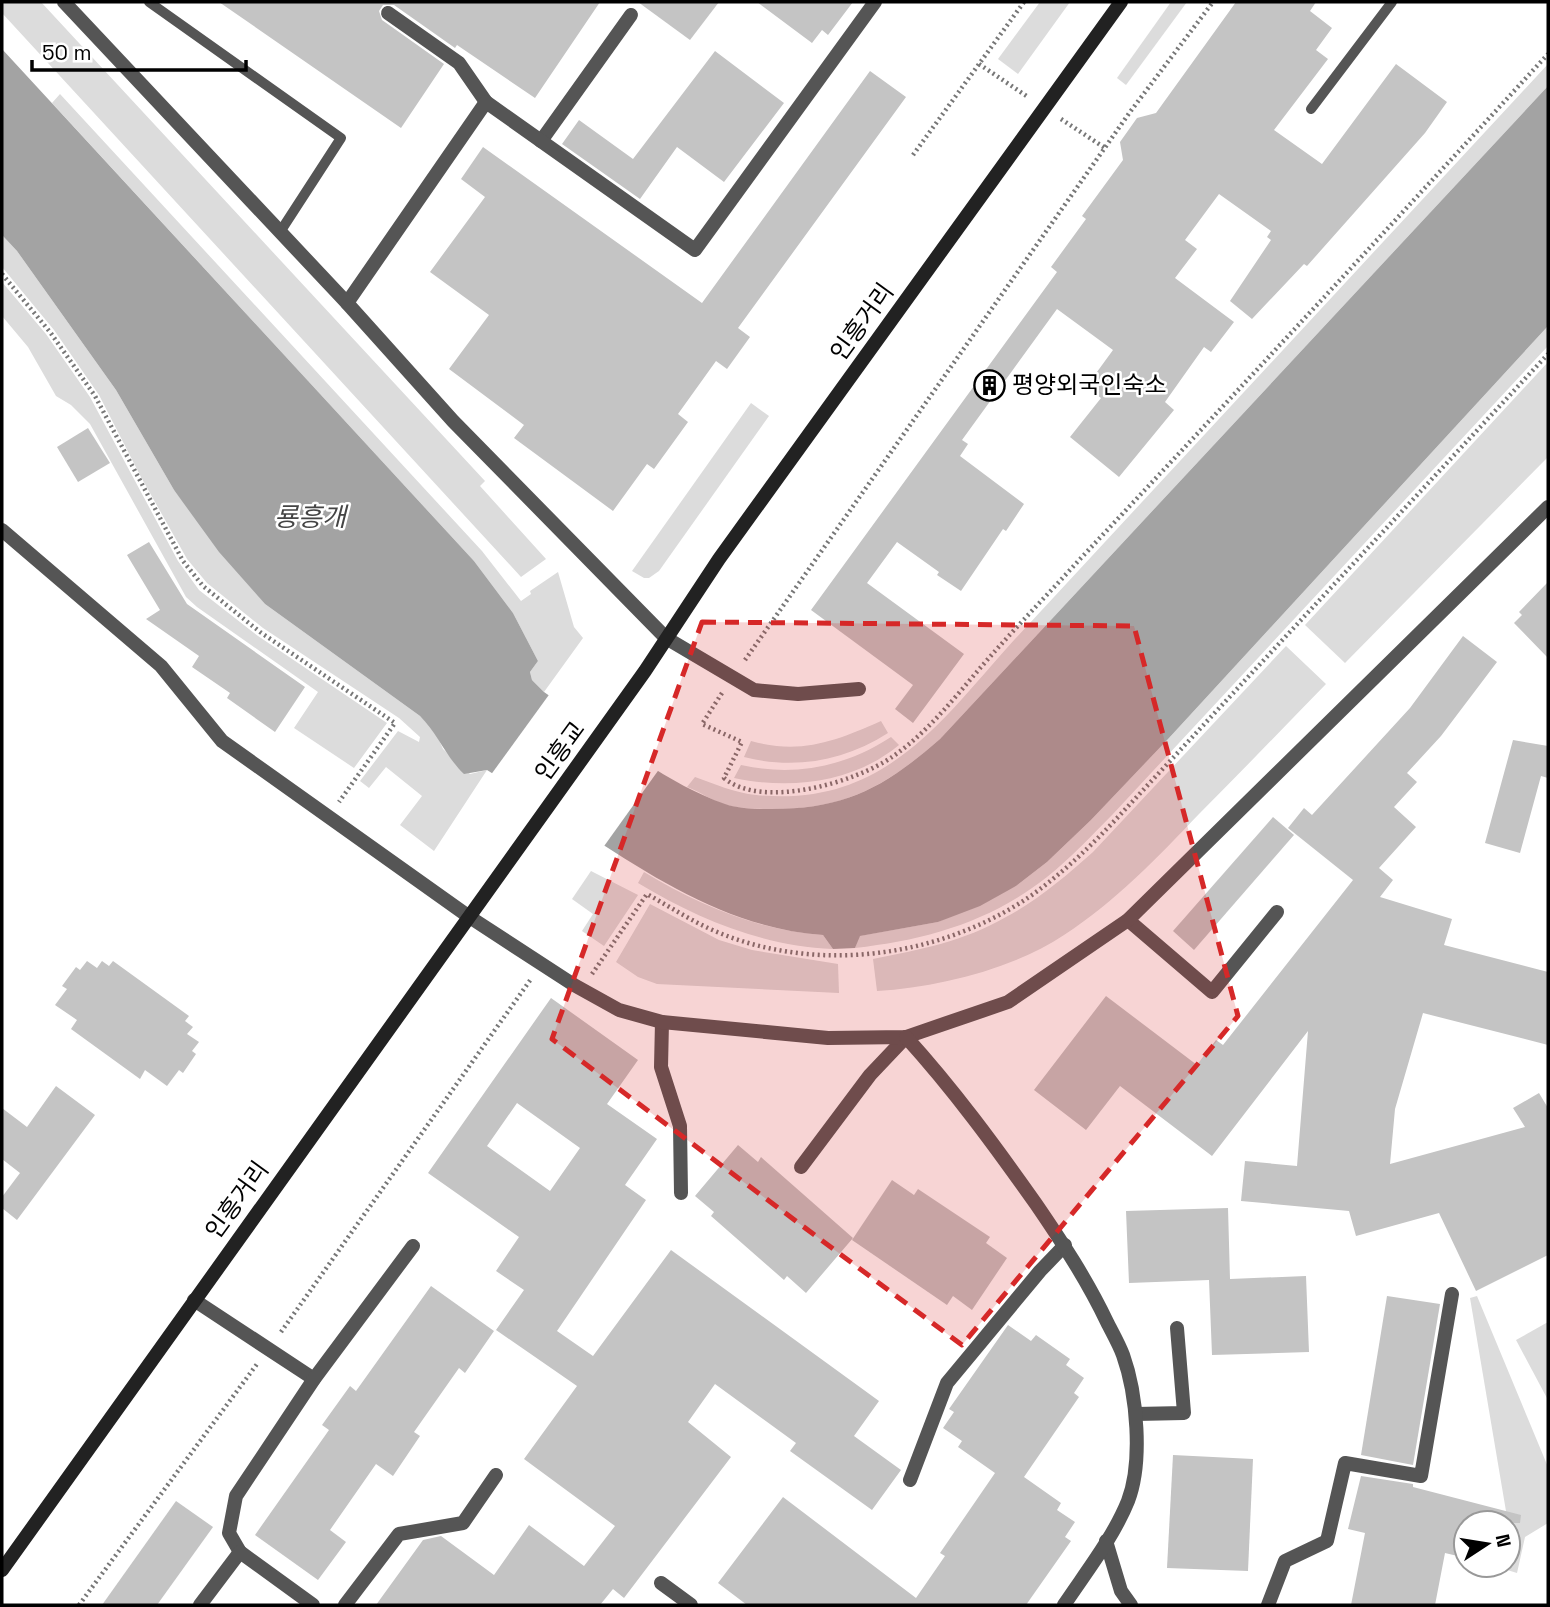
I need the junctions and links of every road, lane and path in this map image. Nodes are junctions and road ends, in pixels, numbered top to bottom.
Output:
1 (64, 2) edge
2 (149, 2) edge
3 (875, 2) edge
4 (1024, 2) edge
5 (1121, 2) edge
6 (1213, 2) edge
7 (1392, 2) edge
8 (388, 13) dead end
9 (631, 15) dead end
10 (1548, 54) edge
11 (486, 102) junction
12 (1311, 109) dead end
13 (541, 141) junction
14 (913, 155) dead end
15 (280, 232) junction
16 (2, 274) edge
17 (347, 303) junction
18 (1548, 354) edge
19 (1548, 507) edge
20 (2, 530) edge
21 (667, 638) junction
22 (645, 671) joint
23 (733, 678) junction
24 (859, 689) dead end
25 (329, 817) junction
26 (511, 857) joint
27 (1277, 912) dead end
28 (468, 916) junction
29 (1128, 920) junction
30 (542, 964) junction
31 (580, 988) junction
32 (662, 1022) junction
33 (906, 1037) junction
34 (801, 1167) dead end
35 (681, 1194) dead end
36 (1065, 1245) junction
37 (413, 1246) dead end
38 (1452, 1294) dead end
39 (194, 1300) junction
40 (1177, 1328) dead end
41 (268, 1349) junction
42 (314, 1379) junction
43 (1136, 1414) junction
44 (496, 1475) dead end
45 (911, 1479) dead end
46 (1106, 1541) junction
47 (240, 1552) junction
48 (2, 1570) edge
49 (661, 1583) dead end
50 (79, 1605) edge
51 (200, 1605) edge
52 (313, 1605) edge
53 (345, 1605) edge
54 (691, 1605) edge
55 (1064, 1605) edge
56 (1131, 1605) edge
57 (1268, 1605) edge

1 - 15 street
2 - 15 lane
3 - 13 street
4 - 14 path
5 - 21 main road, 인흥거리
6 - 23 path
7 - 12 lane
8 - 11 street
9 - 13 street
10 - 23 path
11 - 13 street
11 - 17 street
15 - 17 street
16 - 25 path
17 - 21 street
18 - 31 path
19 - 29 street
20 - 25 street
21 - 22 main road, 인흥거리
21 - 23 street
22 - 26 main road, 인흥교
23 - 24 street
25 - 28 street
26 - 28 main road, 인흥거리
27 - 29 street
28 - 30 street
28 - 39 main road, 인흥거리
29 - 33 street
30 - 31 street
30 - 41 path
31 - 32 street
32 - 33 street
32 - 35 street
33 - 34 street
33 - 36 street
36 - 43 street
36 - 45 street
37 - 42 street
38 - 57 street
39 - 41 street
39 - 48 main road, 인흥거리
40 - 43 street
41 - 42 street
41 - 50 path
42 - 47 street
43 - 46 street
44 - 53 street
46 - 55 street
46 - 56 street
47 - 51 street
47 - 52 street
49 - 54 street

